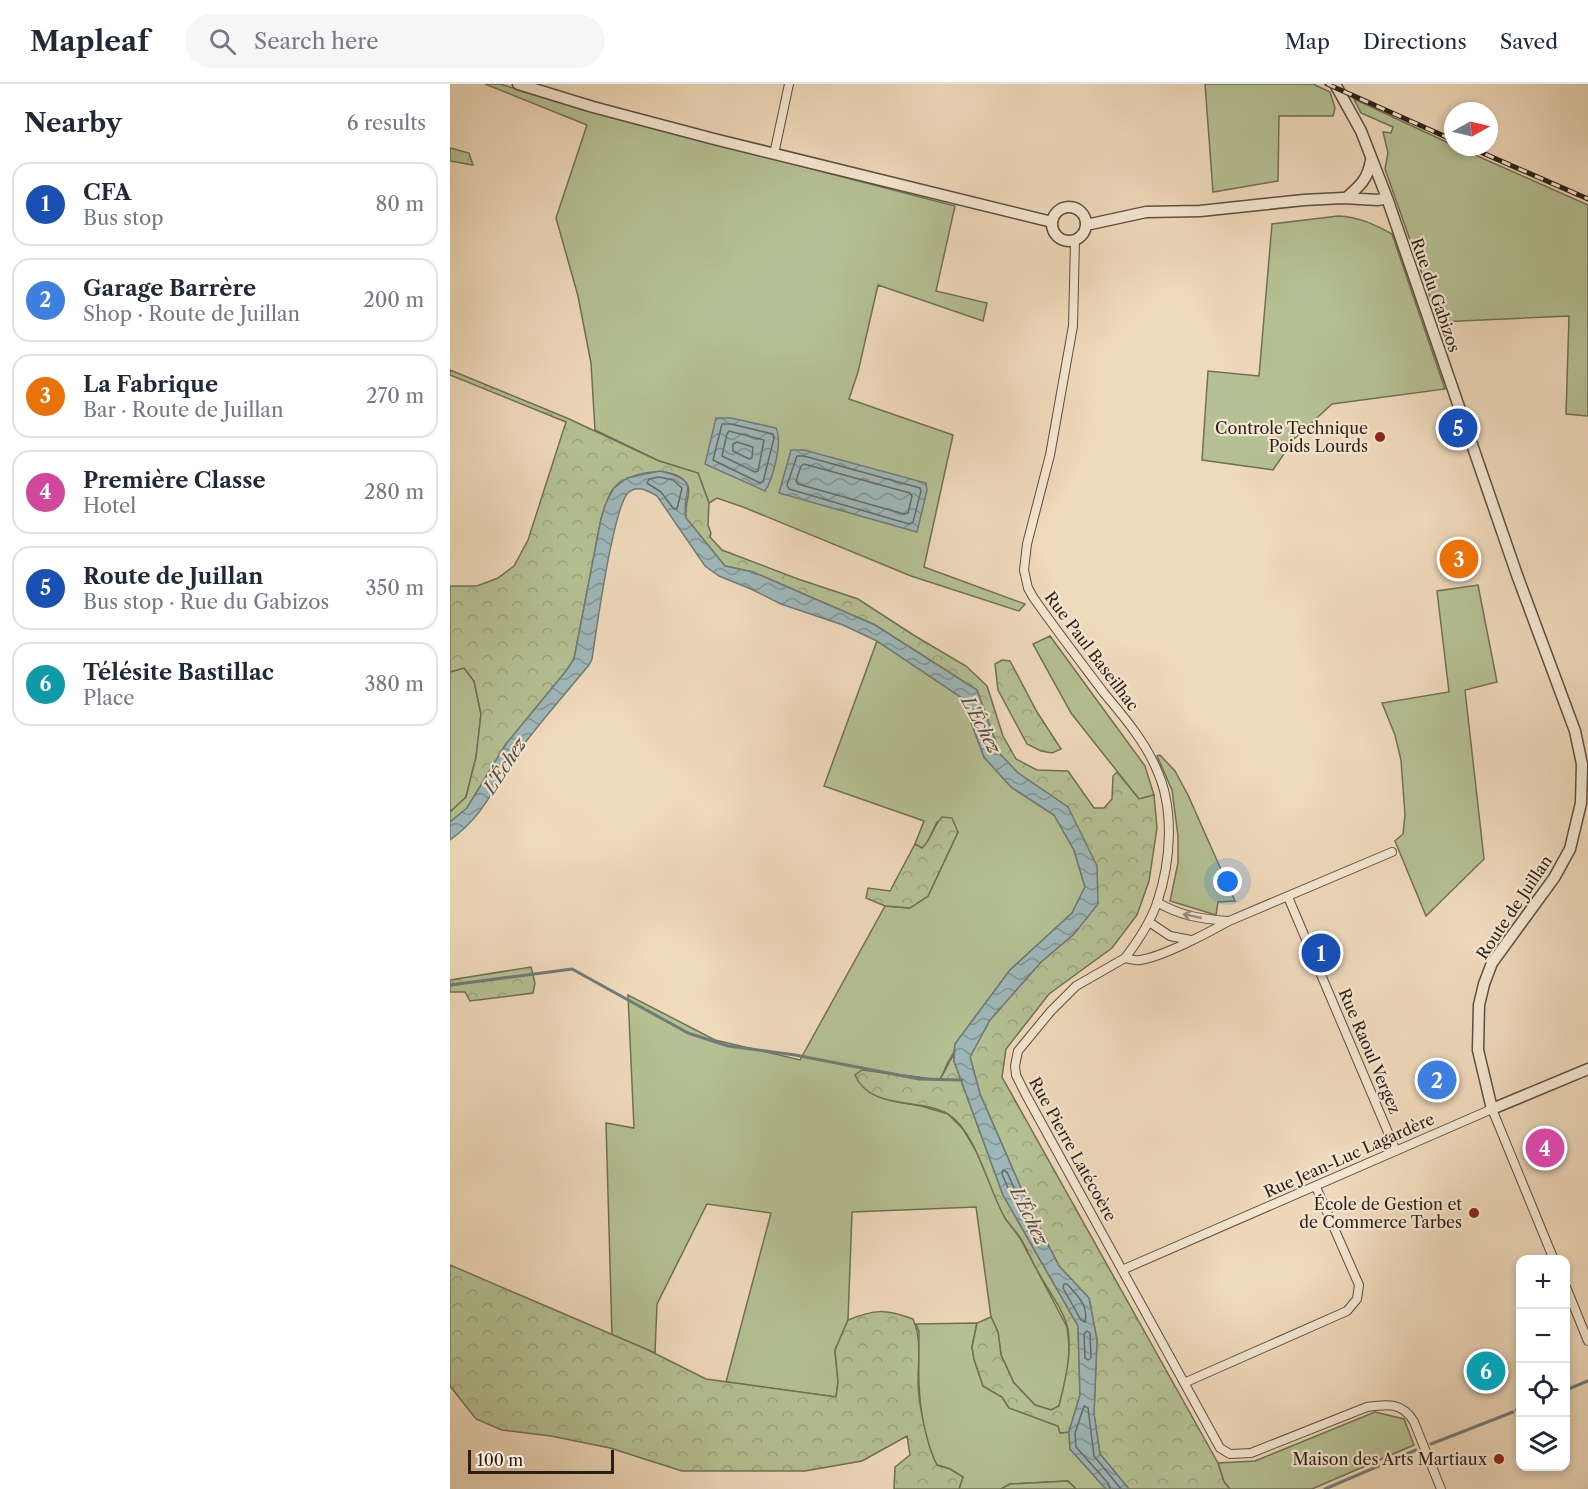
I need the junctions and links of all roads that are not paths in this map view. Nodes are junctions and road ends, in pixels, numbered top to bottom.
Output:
1 (518, 84) edge
2 (789, 84) edge
3 (1335, 84) edge
4 (774, 154) junction
5 (1371, 156) junction
6 (1346, 198) junction
7 (1387, 198) junction
8 (1052, 222) junction
9 (1086, 225) junction
10 (1075, 240) junction
11 (1498, 519) joint
12 (1392, 852) dead end
13 (1288, 897) junction
14 (1157, 902) junction
15 (1228, 921) junction
16 (1149, 922) junction
17 (1191, 940) junction
18 (1125, 958) junction
19 (1588, 1069) edge
20 (1492, 1109) junction
21 (1396, 1151) junction
22 (1316, 1186) junction
23 (1552, 1255) edge
24 (1122, 1270) junction
25 (1570, 1297) edge
26 (1588, 1341) edge
27 (1184, 1383) junction
28 (1441, 1489) edge

1 - 4 street
2 - 4 street
3 - 5 street, Rue du Gabizos
4 - 8 street
5 - 6 street
5 - 7 street, Rue du Gabizos
6 - 7 street
6 - 9 street
7 - 11 street, Rue du Gabizos
8 - 9 street
8 - 10 street
9 - 10 street
10 - 14 street, Rue Paul Baseilhac
11 - 20 street, Route de Juillan
12 - 13 street, Rue Pierre Latécoère
13 - 15 street, Rue Pierre Latécoère
13 - 21 street, Rue Raoul Vergez
15 -> 14 street, Rue Pierre Latécoère
14 - 16 street, Rue Paul Baseilhac
15 - 17 street, Rue Pierre Latécoère
16 - 17 street
16 - 18 street, Rue Paul Baseilhac
17 - 18 street, Rue Pierre Latécoère
18 - 24 street, Rue Pierre Latécoère
19 - 20 street, Rue Jean-Luc Lagardère
20 - 21 street, Rue Jean-Luc Lagardère
20 - 23 street
21 - 22 street, Rue Jean-Luc Lagardère
22 - 24 street, Rue Jean-Luc Lagardère
22 - 27 street
24 - 27 street, Rue Pierre Latécoère
25 - 26 street
27 - 28 street, Rue Pierre Latécoère

